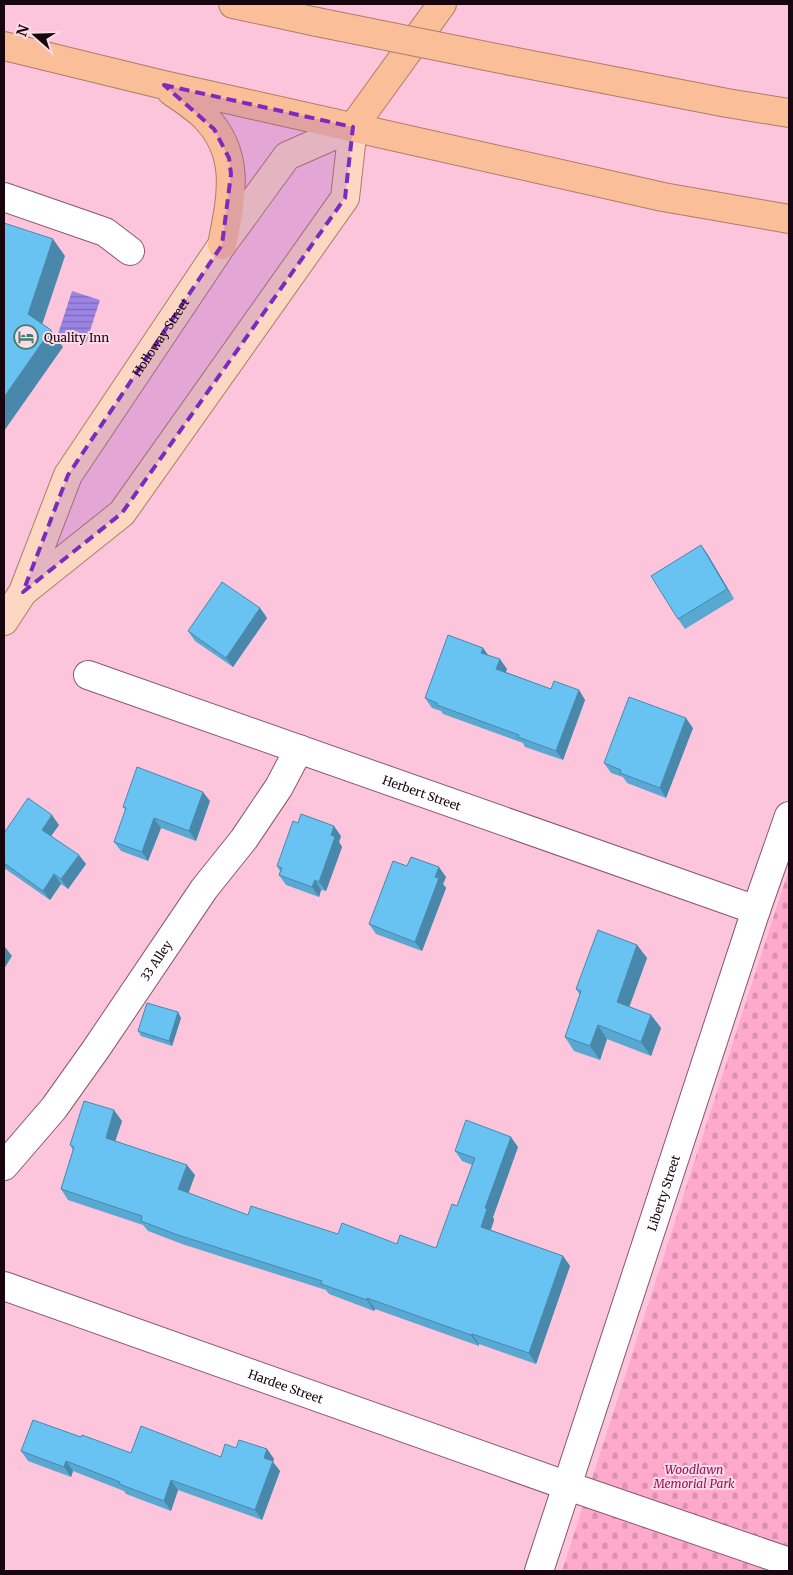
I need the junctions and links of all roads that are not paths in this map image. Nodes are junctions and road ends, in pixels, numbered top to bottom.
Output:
1 (233, 4) edge
2 (442, 4) edge
3 (4, 46) edge
4 (164, 85) junction
5 (789, 113) edge
6 (353, 127) junction
7 (4, 197) edge
8 (789, 219) edge
9 (222, 245) junction
10 (130, 250) dead end
11 (23, 592) junction
12 (4, 621) edge
13 (88, 675) dead end
14 (299, 749) junction
15 (789, 816) edge
16 (756, 910) junction
17 (4, 1166) edge
18 (4, 1286) edge
19 (568, 1486) junction
20 (789, 1562) edge
21 (539, 1571) edge

1 - 5 highway, bridge
2 - 6 highway, Holloway Street
3 - 4 highway
4 - 6 highway
4 - 9 highway
6 - 8 highway
6 - 9 main road, Holloway Street
6 - 11 main road, Holloway Street
7 - 10 street
9 - 11 main road, Holloway Street
11 - 12 main road, Holloway Street
13 - 14 street, Herbert Street
14 - 16 street, Herbert Street
14 - 17 street, 33 Alley
15 - 16 street, Liberty Street
16 - 19 street, Liberty Street
18 - 19 street, Hardee Street
19 - 20 street, Hardee Street
19 - 21 street, Liberty Street

